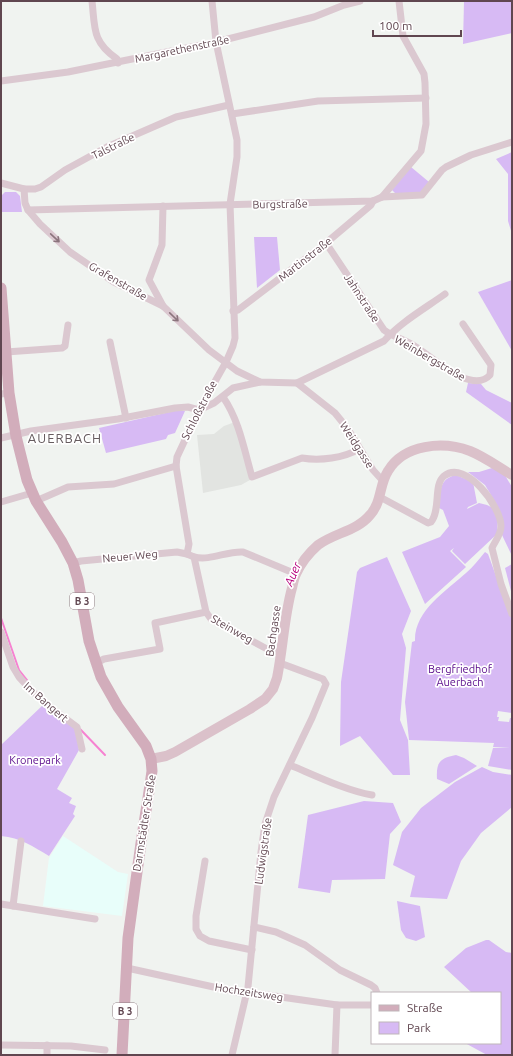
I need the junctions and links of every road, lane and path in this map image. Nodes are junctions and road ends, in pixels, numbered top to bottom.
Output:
1 (92, 1) edge
2 (211, 1) edge
3 (360, 1) edge
4 (400, 1) edge
5 (216, 42) junction
6 (118, 63) junction
7 (1, 81) edge
8 (426, 98) junction
9 (229, 105) junction
10 (232, 114) junction
11 (512, 142) edge
12 (1, 183) edge
13 (24, 190) junction
14 (382, 198) junction
15 (373, 201) junction
16 (230, 204) junction
17 (163, 206) junction
18 (28, 210) junction
19 (326, 243) junction
20 (1, 288) edge
21 (445, 294) dead end
22 (164, 306) junction
23 (234, 311) junction
24 (463, 324) dead end
25 (68, 325) dead end
26 (390, 334) junction
27 (110, 342) dead end
28 (6, 352) junction
29 (226, 362) junction
30 (260, 382) junction
31 (298, 384) junction
32 (5, 394) edge
33 (223, 397) junction
34 (199, 410) junction
35 (126, 418) junction
36 (16, 435) junction
37 (1, 438) edge
38 (359, 449) junction
39 (176, 466) junction
40 (512, 475) edge
41 (383, 480) junction
42 (34, 497) junction
43 (380, 497) junction
44 (1, 502) edge
45 (190, 556) junction
46 (73, 563) junction
47 (296, 574) junction
48 (206, 612) junction
49 (512, 614) edge
50 (1, 632) edge
51 (282, 653) junction
52 (96, 663) junction
53 (280, 663) junction
54 (82, 749) dead end
55 (151, 759) junction
56 (290, 765) junction
57 (372, 795) dead end
58 (21, 841) dead end
59 (205, 860) dead end
60 (1, 904) edge
61 (13, 906) junction
62 (95, 919) dead end
63 (254, 928) junction
64 (252, 950) junction
65 (127, 968) junction
66 (377, 992) edge
67 (246, 993) junction
68 (337, 1005) junction
69 (371, 1005) edge
70 (1, 1045) edge
71 (47, 1045) junction
72 (105, 1050) dead end
73 (47, 1055) edge
74 (122, 1055) edge
75 (232, 1055) edge
76 (335, 1055) edge

1 - 6 street
2 - 5 street, Schloßstraße
3 - 5 street, Margarethenstraße
4 - 8 street
5 - 6 street, Margarethenstraße
5 - 9 street, Schloßstraße
6 - 7 street, Margarethenstraße
8 - 10 street
8 - 14 street
9 - 10 street, Schloßstraße
9 - 13 street, Talstraße
10 - 16 street, Schloßstraße
11 - 14 street, Burgstraße
12 - 13 street
13 - 18 street, Grafenstraße
14 - 15 street, Burgstraße
15 - 16 street, Burgstraße
15 - 19 street, Martinstraße
16 - 17 street, Burgstraße
16 - 23 street, Schloßstraße
17 - 18 street, Burgstraße
17 - 22 street
18 -> 22 street, Grafenstraße
19 - 23 street, Martinstraße
19 - 26 street, Jahnstraße
20 - 28 main road, Darmstädter Straße / B 3
21 - 26 street
22 -> 29 street, Grafenstraße
23 - 29 street, Schloßstraße
24 - 26 street, Weinbergstraße
25 - 28 street
26 - 31 street, Weinbergstraße
27 - 35 street
28 - 32 main road, Darmstädter Straße / B 3
29 - 30 street
29 - 34 street, Schloßstraße
30 - 31 street
30 - 33 street
31 - 38 street, Weidgasse
32 - 36 main road, Darmstädter Straße / B 3
33 - 34 street
33 - 38 street
34 - 35 street
34 - 39 street, Schloßstraße
35 - 36 street
36 - 37 street
36 - 42 main road, Darmstädter Straße / B 3
38 - 41 street, Weidgasse
39 - 42 street
39 - 45 street, Schloßstraße
40 - 41 main road, Bachgasse
41 - 43 main road, Bachgasse
42 - 44 street
42 - 46 main road, Darmstädter Straße / B 3
43 - 47 main road, Bachgasse
43 - 49 street
45 - 46 street, Neuer Weg
45 - 47 street, Neuer Weg
45 - 48 street, Schloßstraße
46 - 52 main road, Darmstädter Straße / B 3
47 - 51 main road, Bachgasse
48 - 51 street, Steinweg
48 - 52 street
50 - 54 street, Im Bangert
51 - 53 main road, Bachgasse
52 - 55 main road, Darmstädter Straße / B 3
53 - 55 main road, Bachgasse
53 - 56 street, Ludwigstraße
55 - 65 main road, Darmstädter Straße / B 3
56 - 57 street
56 - 63 street, Ludwigstraße
58 - 61 street
59 - 64 street
60 - 61 street
61 - 62 street
63 - 64 street, Ludwigstraße
63 - 66 street
64 - 67 street, Ludwigstraße
65 - 67 street, Hochzeitsweg
65 - 74 main road, Darmstädter Straße / B 3
67 - 68 street, Hochzeitsweg
67 - 75 street, Ludwigstraße
68 - 69 street, Hochzeitsweg
68 - 76 street
70 - 71 street
71 - 72 street
71 - 73 street

